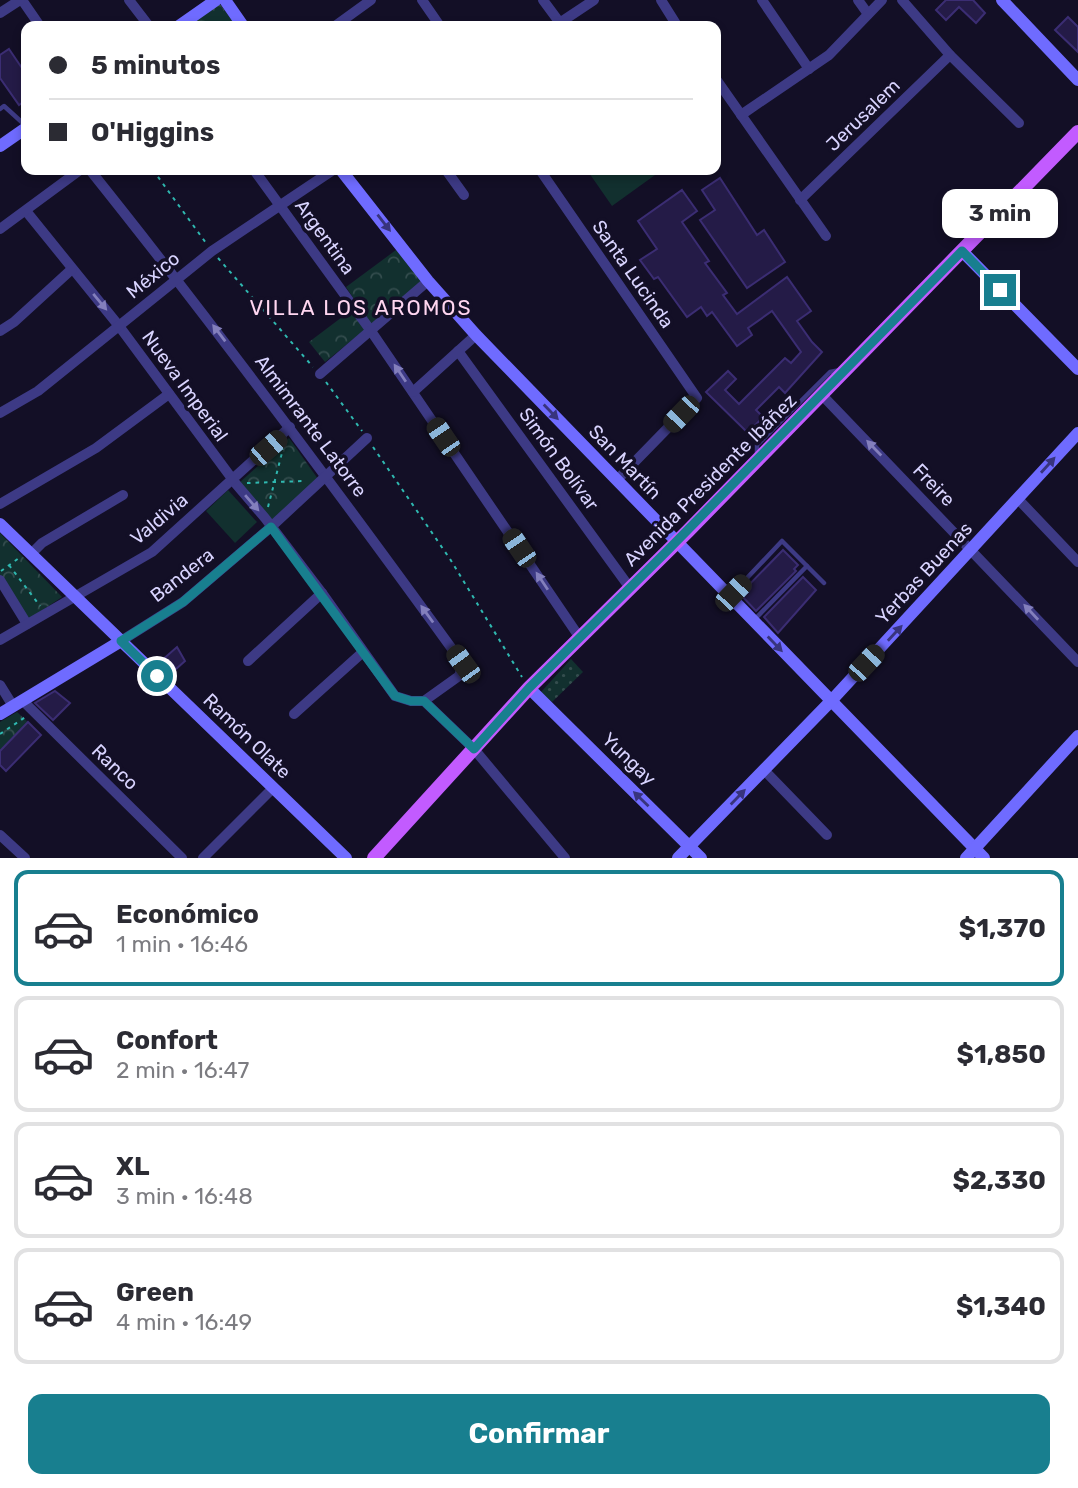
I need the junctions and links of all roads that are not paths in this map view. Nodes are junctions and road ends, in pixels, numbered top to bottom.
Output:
1 (21, 0) edge
2 (129, 0) edge
3 (216, 0) edge
4 (225, 0) edge
5 (371, 0) edge
6 (422, 0) edge
7 (543, 0) edge
8 (594, 0) edge
9 (661, 0) edge
10 (762, 0) edge
11 (858, 0) edge
12 (882, 0) edge
13 (902, 0) edge
14 (1002, 0) edge
15 (0, 13) edge
16 (868, 14) junction
17 (36, 21) edge
18 (145, 21) edge
19 (186, 21) edge
20 (238, 21) edge
21 (342, 21) edge
22 (437, 21) edge
23 (555, 21) edge
24 (563, 21) edge
25 (674, 21) edge
26 (950, 55) junction
27 (809, 69) junction
28 (1078, 80) edge
29 (721, 86) edge
30 (0, 109) edge
31 (741, 115) junction
32 (21, 122) edge
33 (1019, 123) dead end
34 (21, 131) edge
35 (1078, 132) edge
36 (0, 146) edge
37 (73, 175) edge
38 (94, 175) edge
39 (258, 175) edge
40 (325, 175) edge
41 (345, 175) edge
42 (450, 175) edge
43 (543, 175) edge
44 (464, 195) dead end
45 (800, 200) junction
46 (279, 204) junction
47 (26, 211) junction
48 (0, 229) edge
49 (826, 236) dead end
50 (962, 251) junction
51 (72, 269) junction
52 (177, 278) junction
53 (428, 281) junction
54 (119, 326) junction
55 (0, 331) edge
56 (371, 331) junction
57 (476, 335) junction
58 (458, 351) junction
59 (847, 368) junction
60 (1078, 369) edge
61 (320, 374) road end
62 (413, 393) junction
63 (169, 394) junction
64 (821, 394) junction
65 (0, 412) edge
66 (290, 427) junction
67 (1078, 433) edge
68 (367, 438) road end
69 (757, 460) junction
70 (321, 478) junction
71 (617, 480) junction
72 (236, 482) junction
73 (123, 495) dead end
74 (1018, 499) junction
75 (0, 504) edge
76 (269, 522) junction
77 (0, 524) edge
78 (676, 542) junction
79 (972, 550) junction
80 (29, 552) junction
81 (1078, 562) edge
82 (807, 566) junction
83 (0, 580) edge
84 (824, 583) dead end
85 (631, 588) junction
86 (322, 593) junction
87 (74, 596) junction
88 (729, 597) junction
89 (753, 621) junction
90 (27, 624) junction
91 (580, 638) junction
92 (0, 640) edge
93 (121, 641) junction
94 (363, 652) junction
95 (247, 661) dead end
96 (1078, 662) edge
97 (0, 685) edge
98 (529, 688) junction
99 (424, 701) junction
100 (831, 701) junction
101 (18, 704) junction
102 (294, 713) dead end
103 (0, 714) edge
104 (1078, 736) edge
105 (474, 749) junction
106 (764, 770) junction
107 (273, 788) junction
108 (0, 835) edge
109 (827, 835) dead end
110 (690, 846) junction
111 (975, 855) edge
112 (25, 858) edge
113 (182, 858) edge
114 (202, 858) edge
115 (346, 858) edge
116 (374, 858) edge
117 (565, 858) edge
118 (678, 858) edge
119 (701, 858) edge

1 - 15 street
1 - 17 street
2 - 18 street
3 - 19 street
4 - 20 street
5 - 21 street
6 - 22 street
7 - 23 street
8 - 24 street
9 - 25 street
10 - 27 street
11 - 16 street
12 - 16 street
13 - 26 street
14 - 28 street
16 - 27 street
26 - 33 street
26 - 45 street, Jerusalem
27 - 31 street
29 - 31 street
30 - 32 lane
31 - 45 street
34 - 36 street
35 - 50 main road, Avenida Presidente Ibáñez
37 - 47 street
38 - 52 street, Almimrante Latorre
39 - 46 street, Argentina
40 - 46 street, México
41 -> 53 street, San Martín
42 - 44 street
43 - 71 street, Santa Lucinda
45 - 49 street
46 - 52 street, México
46 - 56 street, Argentina
47 - 48 street
47 - 51 street, Nueva Imperial
50 - 59 main road, Avenida Presidente Ibáñez
50 - 60 street
51 -> 54 street, Nueva Imperial
51 - 55 street
52 - 54 street, México
66 -> 52 street, Almimrante Latorre
53 - 56 street
53 - 57 street, San Martín
54 - 63 street, Nueva Imperial
54 - 65 street, México
56 - 61 street
62 -> 56 street, Argentina
57 - 58 street
57 -> 71 street, San Martín
58 - 62 street
58 - 85 street, Simón Bolívar
59 - 64 main road, Avenida Presidente Ibáñez
59 - 69 lane
91 -> 62 street, Argentina
63 - 72 street, Nueva Imperial
63 - 75 street
64 - 69 main road, Avenida Presidente Ibáñez
79 -> 64 street, Freire
66 - 70 street, Almimrante Latorre
66 - 72 street, Valdivia
74 -> 67 street, Yerbas Buenas
68 - 70 street, Bandera
69 - 78 main road, Avenida Presidente Ibáñez
70 - 76 street, Bandera
99 -> 70 street, Almimrante Latorre
71 - 78 street, San Martín
72 -> 76 street, Nueva Imperial
72 - 87 street, Valdivia
73 - 80 street
74 - 79 street, Yerbas Buenas
74 - 81 street
76 - 86 street, Nueva Imperial
76 - 93 street, Bandera
77 - 80 street, Ramón Olate
78 - 85 main road, Avenida Presidente Ibáñez
78 - 88 street, San Martín
96 -> 79 street, Freire
100 -> 79 street, Yerbas Buenas
80 - 87 street, Ramón Olate
82 - 84 lane
82 - 88 lane
82 - 89 lane
83 - 90 street
85 - 91 main road, Avenida Presidente Ibáñez
86 - 94 street, Nueva Imperial
86 - 95 street
87 - 90 street, Valdivia
87 - 93 street, Ramón Olate
88 - 89 street, San Martín
89 -> 100 street, San Martín
90 - 92 street, Valdivia
91 - 98 main road, Avenida Presidente Ibáñez
93 - 101 street, Bandera
93 - 107 street, Ramón Olate
94 - 99 street, Nueva Imperial
94 - 102 street
97 - 101 street, Ranco
98 - 105 main road, Avenida Presidente Ibáñez
110 -> 98 street, Yungay
99 - 105 street
100 - 106 street, Yerbas Buenas
100 - 111 street, San Martín
101 - 103 street, Bandera
101 - 113 street, Ranco
104 - 111 street
105 - 116 main road, Avenida Presidente Ibáñez
105 - 117 street
106 - 109 street
110 -> 106 street, Yerbas Buenas
107 - 114 street
107 - 115 street, Ramón Olate
108 - 112 street
110 - 118 street, Yerbas Buenas
110 - 119 street, Yungay

